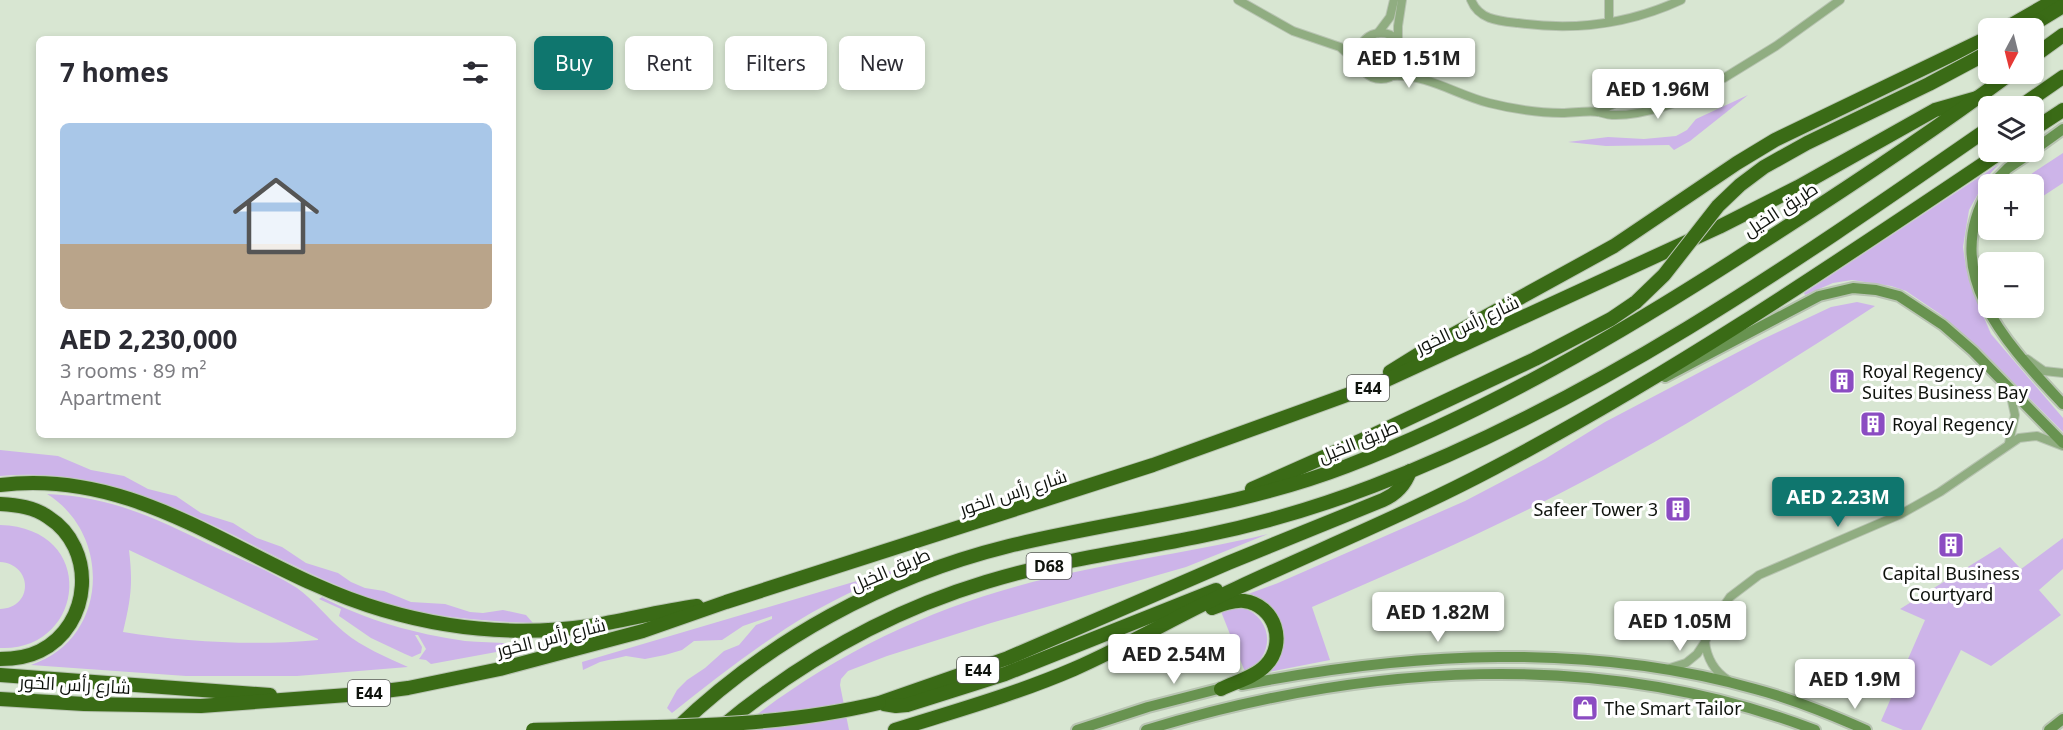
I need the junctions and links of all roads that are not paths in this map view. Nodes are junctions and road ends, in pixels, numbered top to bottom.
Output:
1 (1238, 0) edge
2 (1394, 0) edge
3 (1402, 0) edge
4 (1471, 0) edge
5 (1609, 0) edge
6 (1680, 0) edge
7 (1840, 0) edge
8 (2055, 0) edge
9 (2063, 6) edge
10 (2024, 18) edge
11 (2043, 18) edge
12 (1609, 22) junction
13 (1378, 33) junction
14 (2063, 35) edge
15 (1364, 40) junction
16 (1398, 40) junction
17 (1978, 42) edge
18 (1340, 47) junction
19 (2044, 49) edge
20 (1404, 58) junction
21 (1978, 58) edge
22 (1359, 64) junction
23 (1393, 76) junction
24 (2063, 78) edge
25 (1428, 81) junction
26 (1706, 84) junction
27 (1996, 84) edge
28 (2036, 96) edge
29 (1638, 98) junction
30 (1977, 98) junction
31 (2063, 110) edge
32 (1642, 111) junction
33 (1598, 112) junction
34 (2044, 122) edge
35 (2063, 129) edge
36 (1978, 135) edge
37 (2044, 143) edge
38 (1986, 162) edge
39 (2017, 162) edge
40 (2002, 174) edge
41 (1978, 211) edge
42 (2010, 345) junction
43 (2063, 373) edge
44 (1380, 383) junction
45 (2009, 387) junction
46 (1636, 388) junction
47 (2063, 404) edge
48 (2009, 443) junction
49 (2063, 445) edge
50 (1410, 471) junction
51 (0, 485) edge
52 (1229, 502) junction
53 (0, 504) edge
54 (1038, 540) joint
55 (1232, 590) junction
56 (726, 602) junction
57 (1076, 636) junction
58 (1138, 638) junction
59 (1705, 642) junction
60 (0, 660) edge
61 (1659, 669) junction
62 (0, 675) edge
63 (1735, 684) junction
64 (1664, 687) junction
65 (1221, 688) junction
66 (314, 698) junction
67 (0, 699) edge
68 (1662, 699) dead end
69 (2063, 719) edge
70 (533, 730) edge
71 (675, 730) edge
72 (717, 730) edge
73 (895, 730) edge
74 (1077, 730) edge
75 (1146, 730) edge
76 (1815, 730) edge
77 (1866, 730) edge
78 (2049, 730) edge

1 - 18 street
2 - 13 street
3 - 16 street
4 - 12 street
5 - 12 street
6 - 12 street
7 - 26 street
8 - 10 highway
9 - 11 highway
13 - 15 street
13 - 16 street
14 - 19 highway
15 - 18 street
15 - 22 street
16 - 20 street
17 - 44 highway
18 - 22 street
20 - 23 street
20 - 25 street
21 - 52 highway, bridge
22 - 23 street
23 - 25 street
24 - 28 highway
25 - 33 street
26 - 29 street
26 - 32 street
27 - 30 highway, طريق الخيل / E44
29 - 32 street
29 - 33 street
30 - 44 highway, شارع رأس الخور / E44
30 - 52 highway, طريق الخيل / E44
31 - 34 highway
32 - 33 street
35 - 37 street
36 - 50 highway
38 - 46 highway
39 - 40 street
41 - 42 street
42 - 43 street
42 - 47 street
44 - 56 highway, شارع رأس الخور / E44
45 - 46 street
45 - 48 street
45 - 49 street
46 - 55 highway
48 - 49 street
48 - 59 street
50 - 57 highway, E44
50 - 72 highway, D68
51 - 56 highway
52 - 54 highway, طريق الخيل / E44
53 - 60 highway
54 - 71 highway, طريق الخيل / D68
55 - 57 highway
55 - 58 highway
56 - 66 highway, شارع رأس الخور / E44
57 - 70 highway, E44, bridge
58 - 65 highway
58 - 73 highway
59 - 61 street
59 - 63 street
61 - 63 street
61 - 65 street
62 - 66 highway
63 - 77 street
64 - 68 street
64 - 75 street
64 - 76 street
65 - 74 street
66 - 67 highway, شارع رأس الخور / E44
69 - 78 street

